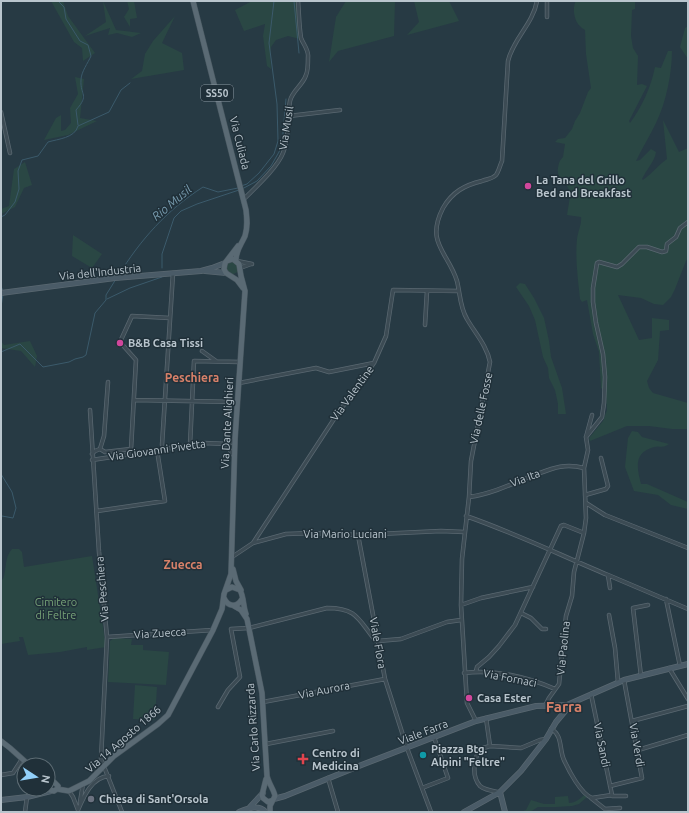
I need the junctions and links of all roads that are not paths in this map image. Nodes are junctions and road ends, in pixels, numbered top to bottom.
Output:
1 (193, 1) edge
2 (298, 1) edge
3 (537, 1) edge
4 (547, 1) edge
5 (547, 17) dead end
6 (340, 110) dead end
7 (1, 112) edge
8 (289, 116) junction
9 (10, 153) dead end
10 (243, 196) junction
11 (688, 222) edge
12 (240, 244) junction
13 (236, 260) junction
14 (226, 262) junction
15 (240, 269) junction
16 (201, 271) junction
17 (173, 273) junction
18 (228, 274) junction
19 (246, 291) junction
20 (426, 291) junction
21 (459, 292) junction
22 (1, 294) edge
23 (170, 318) junction
24 (425, 324) dead end
25 (202, 351) dead end
26 (216, 361) junction
27 (241, 362) junction
28 (374, 363) junction
29 (108, 382) dead end
30 (239, 383) junction
31 (134, 400) junction
32 (164, 401) junction
33 (193, 401) junction
34 (238, 402) junction
35 (90, 410) dead end
36 (592, 414) dead end
37 (586, 437) junction
38 (235, 439) junction
39 (190, 444) junction
40 (221, 444) junction
41 (227, 444) junction
42 (162, 445) dead end
43 (92, 448) junction
44 (100, 448) junction
45 (157, 450) junction
46 (92, 454) junction
47 (235, 457) junction
48 (601, 458) dead end
49 (92, 460) junction
50 (583, 468) junction
51 (585, 495) junction
52 (469, 497) junction
53 (586, 503) junction
54 (97, 510) junction
55 (466, 516) junction
56 (464, 532) junction
57 (584, 533) junction
58 (358, 535) junction
59 (253, 543) junction
60 (688, 548) edge
61 (551, 551) junction
62 (232, 557) junction
63 (577, 563) junction
64 (608, 575) junction
65 (533, 587) junction
66 (610, 588) dead end
67 (242, 593) junction
68 (224, 594) junction
69 (242, 599) junction
70 (666, 599) junction
71 (461, 605) junction
72 (648, 605) dead end
73 (233, 606) junction
74 (688, 609) edge
75 (521, 613) junction
76 (220, 614) junction
77 (609, 615) dead end
78 (461, 620) junction
79 (248, 622) junction
80 (249, 628) junction
81 (546, 629) dead end
82 (213, 630) junction
83 (107, 637) junction
84 (378, 641) junction
85 (688, 664) edge
86 (680, 666) junction
87 (669, 668) junction
88 (476, 671) junction
89 (464, 673) junction
90 (641, 676) junction
91 (385, 678) junction
92 (624, 680) junction
93 (618, 682) junction
94 (555, 689) junction
95 (591, 694) junction
96 (688, 699) edge
97 (263, 702) junction
98 (567, 705) junction
99 (545, 706) junction
100 (688, 706) edge
101 (218, 707) dead end
102 (486, 718) junction
103 (476, 721) junction
104 (632, 721) junction
105 (551, 730) junction
106 (333, 731) dead end
107 (688, 735) edge
108 (434, 738) junction
109 (546, 739) junction
110 (1, 741) edge
111 (266, 744) junction
112 (490, 746) junction
113 (406, 748) junction
114 (638, 750) junction
115 (20, 757) edge
116 (104, 767) junction
117 (16, 768) edge
118 (1, 775) edge
119 (109, 776) junction
120 (267, 776) junction
121 (328, 778) junction
122 (84, 784) junction
123 (610, 786) junction
124 (76, 787) junction
125 (422, 788) junction
126 (56, 789) edge
127 (56, 789) edge
128 (69, 791) junction
129 (273, 791) junction
130 (500, 792) junction
131 (263, 793) junction
132 (290, 793) junction
133 (588, 796) junction
134 (611, 796) junction
135 (626, 796) dead end
136 (27, 797) joint
137 (274, 799) junction
138 (1, 800) edge
139 (266, 801) junction
140 (251, 808) junction
141 (620, 808) dead end
142 (78, 811) edge
143 (25, 812) edge
144 (122, 812) edge
145 (239, 812) edge
146 (268, 812) edge
147 (338, 812) edge
148 (431, 812) edge
149 (464, 812) edge
150 (505, 812) edge

1 - 10 main road, Via Culiada / SS50
2 - 8 street, Via Musil
3 - 21 street, Via delle Fosse
4 - 5 street
6 - 8 street
7 - 9 street
8 - 10 street, Via Musil
10 - 12 main road, Via Culiada / SS50
11 - 37 street
12 - 13 main road, Via Culiada / SS50
12 - 14 main road, Via Culiada / SS50
13 - 14 main road
13 - 15 main road
13 - 15 street
14 - 16 street, Via dell'Industria
14 - 18 main road
15 - 18 main road
15 - 19 main road, Via Dante Alighieri
16 - 17 street, Via dell'Industria
16 - 18 street, Via dell'Industria
17 - 22 street, Via dell'Industria
17 - 23 street
18 - 19 main road
19 - 27 main road, Via Dante Alighieri
20 - 21 street, Via Valentine
20 - 24 street
20 - 28 street, Via Valentine
21 - 52 street, Via delle Fosse
23 - 31 street
23 - 32 street
25 - 26 street
26 - 27 street
26 - 33 street
27 - 30 main road, Via Dante Alighieri
28 - 30 street
28 - 59 street, Via Valentine
29 - 44 street
30 - 34 main road, Via Dante Alighieri
31 - 32 street
31 - 44 street
32 - 33 street
32 - 42 street
33 - 34 street
33 - 39 street
34 - 38 main road, Via Dante Alighieri
35 - 43 street, Via Peschiera
36 - 37 street, Via Paolina
37 - 50 street, Via Paolina
38 - 41 street
38 - 47 main road, Via Dante Alighieri
39 - 40 street, Via Giovanni Pivetta
39 - 45 street, Via Giovanni Pivetta
40 - 41 street, Via Giovanni Pivetta
40 - 47 street, Via Giovanni Pivetta
41 - 47 street
43 - 44 street
43 - 46 street, Via Peschiera
44 - 46 street
45 - 49 street, Via Giovanni Pivetta
45 - 54 street
46 - 49 street, Via Peschiera
47 - 62 main road, Via Dante Alighieri
48 - 51 street
49 - 54 street, Via Peschiera
50 - 51 street, Via Paolina
50 - 52 street, Via Ita
51 - 53 street, Via Paolina
52 - 55 street, Via delle Fosse
53 - 57 street, Via Paolina
53 - 60 street
54 - 83 street, Via Peschiera
55 - 56 street, Via delle Fosse
55 - 61 street
56 - 58 street, Via Mario Luciani
56 - 71 street, Via delle Fosse
57 - 61 street
57 - 63 street, Via Paolina
58 - 59 street, Via Mario Luciani
58 - 84 street, Viale Flora
59 - 62 street, Via Mario Luciani
61 - 63 street
61 - 65 street
62 - 67 main road, Via Dante Alighieri
62 - 68 main road, Via Dante Alighieri
63 - 64 street
63 - 94 street, Via Paolina
64 - 66 street
64 - 70 street
65 - 71 street
65 - 75 street
67 - 68 main road
67 - 69 main road
68 - 73 main road
68 - 76 main road, Via 14 Agosto 1866
69 - 73 main road
69 - 79 main road, Via Carlo Rizzarda
70 - 74 street
70 - 86 street
71 - 78 street, Via delle Fosse
72 - 90 street
73 - 76 main road
73 - 79 main road
75 - 81 street
75 - 88 street
76 - 82 main road, Via 14 Agosto 1866
77 - 93 street
78 - 84 street
78 - 89 street, Via delle Fosse
79 - 80 main road, Via Carlo Rizzarda
80 - 84 street
80 - 97 main road, Via Carlo Rizzarda
80 - 101 street, Via Carlo Rizzarda
82 - 83 street, Via Zuecca
82 - 116 main road, Via 14 Agosto 1866
83 - 116 street, Via Peschiera
84 - 91 street, Viale Flora
85 - 86 street
86 - 87 street
87 - 90 street
87 - 96 street
88 - 89 street, Via Fornaci
88 - 94 street, Via Fornaci
89 - 103 street, Via delle Fosse
90 - 92 street
91 - 97 street, Via Aurora
91 - 113 street, Viale Flora
92 - 93 street
92 - 104 street, Via Verdi
93 - 95 street
94 - 99 street, Via Paolina
95 - 98 street
95 - 123 street, Via Sandi
97 - 111 main road, Via Carlo Rizzarda
98 - 99 street, Viale Farra
98 - 105 street
99 - 102 street, Viale Farra
100 - 104 street
102 - 103 street, Viale Farra
102 - 112 street
103 - 108 street, Viale Farra
104 - 114 street, Via Verdi
105 - 109 street
105 - 133 street
106 - 111 street
107 - 114 street
108 - 113 street, Viale Farra
108 - 125 street
109 - 112 street
109 - 130 street
110 - 115 main road
111 - 120 main road, Via Carlo Rizzarda
112 - 130 street
113 - 121 street, Viale Farra
113 - 125 street, Viale Flora
114 - 123 street, Via Verdi
116 - 119 street
116 - 122 main road, Via 14 Agosto 1866
117 - 118 street
119 - 142 street
119 - 144 street
120 - 129 main road, Via Carlo Rizzarda
120 - 131 main road, Via Carlo Rizzarda
121 - 132 street, Viale Farra
121 - 147 street
122 - 124 main road, Via 14 Agosto 1866
122 - 142 street
123 - 134 street, Via Sandi
124 - 126 main road, Via 14 Agosto 1866
124 - 128 main road, Via 14 Agosto 1866
125 - 148 street, Viale Flora
127 - 128 main road
128 - 142 street
129 - 131 main road
129 - 132 street, Viale Farra
129 - 137 main road, Via Carlo Rizzarda
130 - 149 street
130 - 150 street
131 - 139 main road, Via Carlo Rizzarda
131 - 140 street
132 - 137 street, Viale Farra
133 - 134 street
133 - 141 street
134 - 135 street
136 - 138 street
136 - 143 street
137 - 139 main road
137 - 146 main road, Via Carlo Rizzarda
139 - 140 street
139 - 146 main road, Via Carlo Rizzarda
140 - 145 street
140 - 146 street

